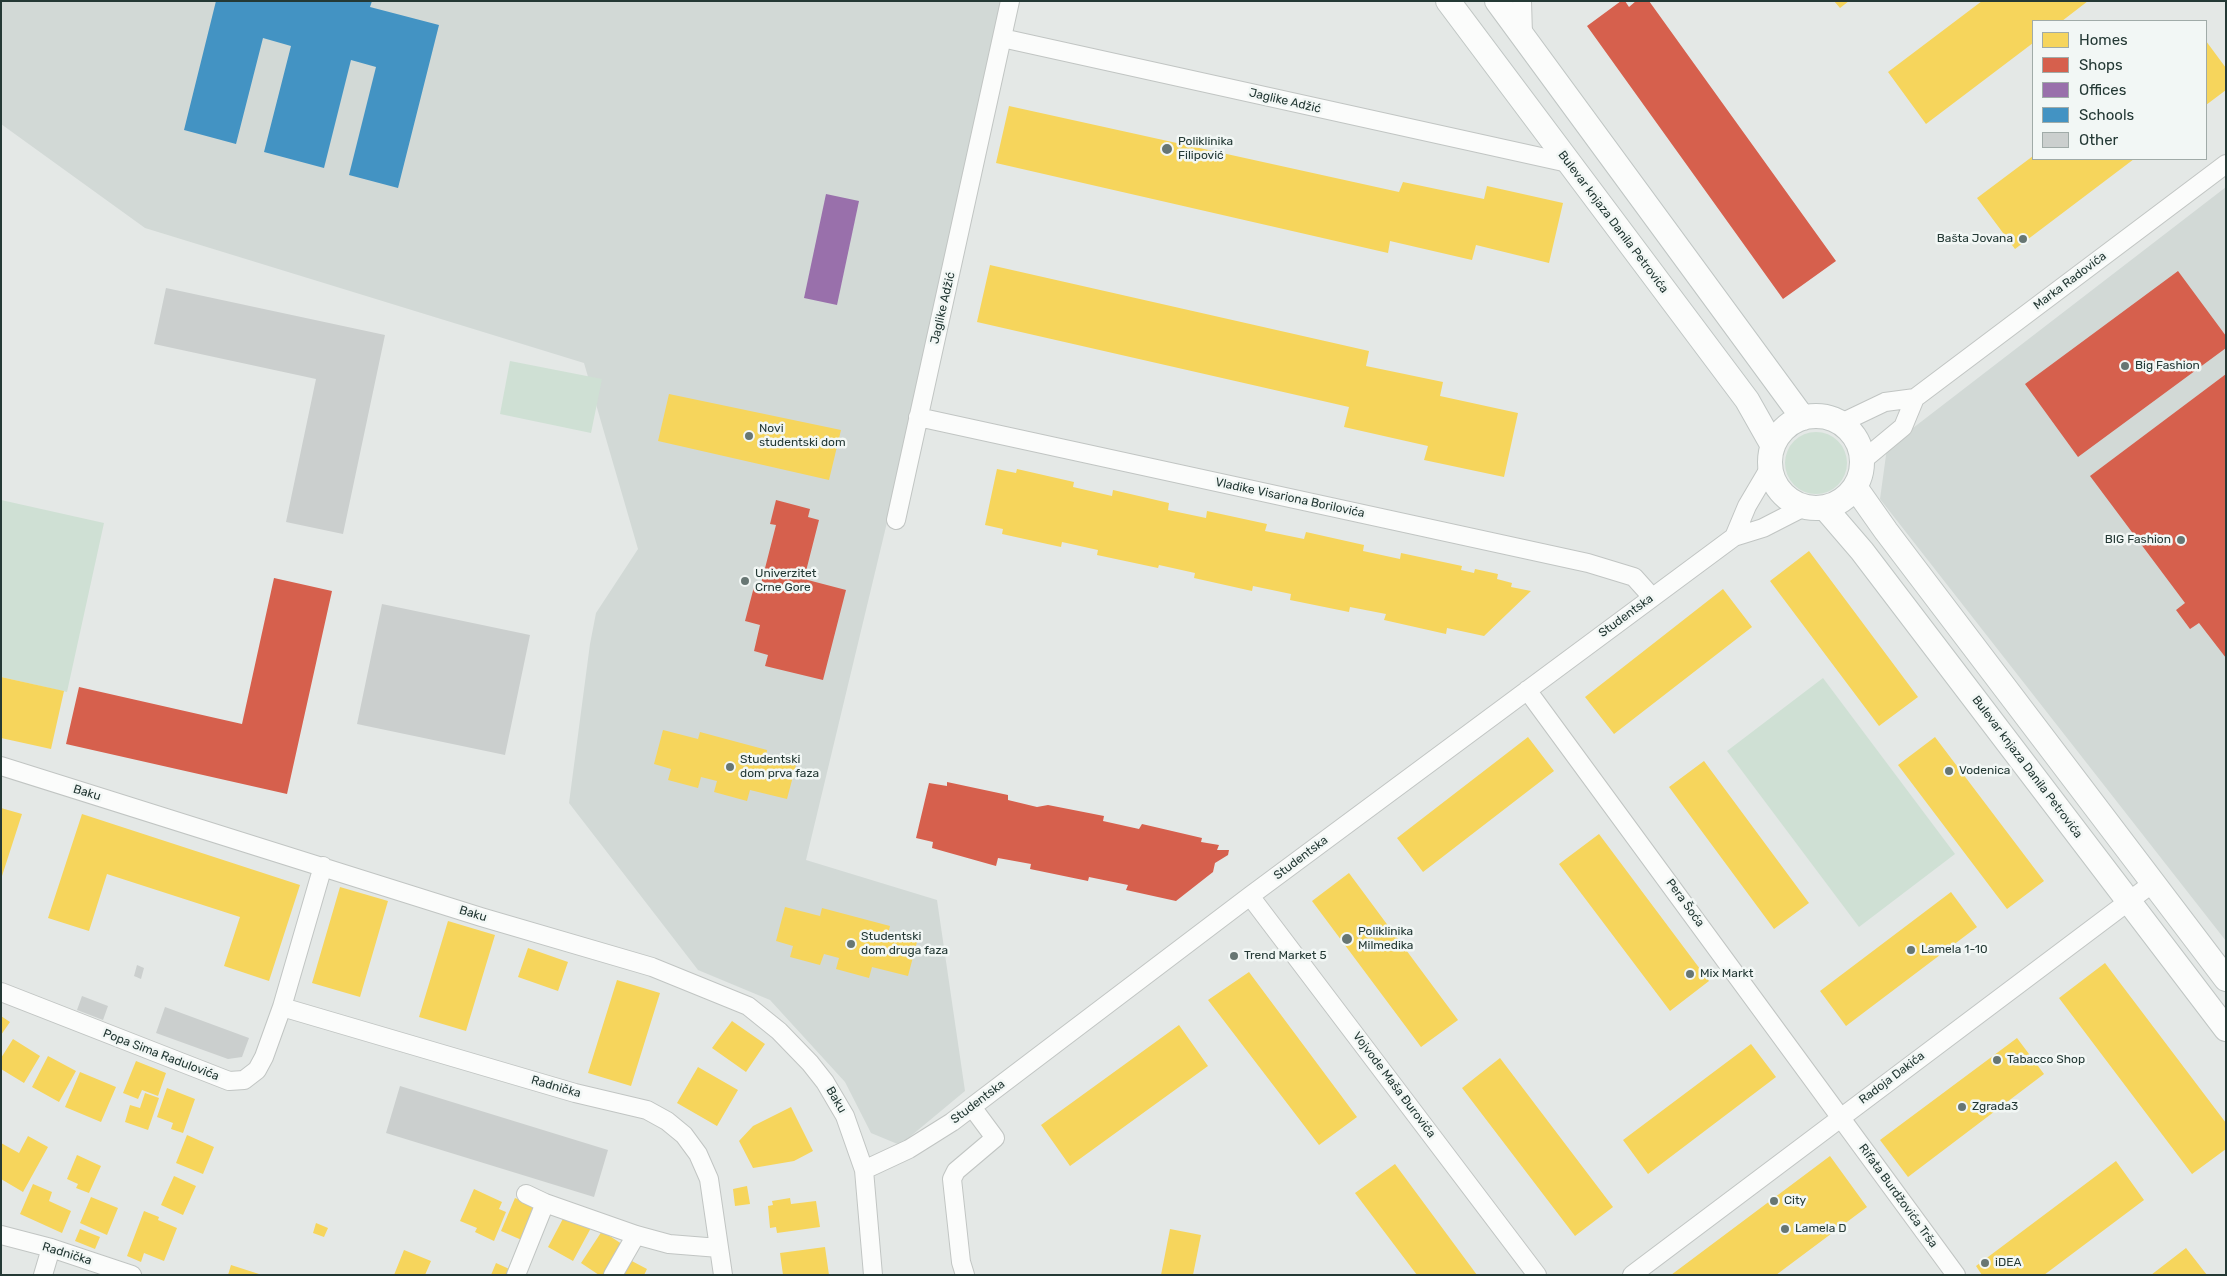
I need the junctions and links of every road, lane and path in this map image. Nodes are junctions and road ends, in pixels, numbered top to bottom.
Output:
1 (1010, 1) edge
2 (1448, 1) edge
3 (1497, 1) edge
4 (1522, 1) edge
5 (1523, 35) junction
6 (1002, 38) junction
7 (1568, 163) junction
8 (2226, 164) edge
9 (1916, 398) junction
10 (918, 417) junction
11 (1803, 418) junction
12 (1840, 423) junction
13 (1771, 457) junction
14 (1862, 462) junction
15 (1855, 487) junction
16 (1814, 508) junction
17 (896, 520) dead end
18 (1734, 537) junction
19 (1652, 597) junction
20 (1528, 690) junction
21 (1, 766) edge
22 (323, 866) junction
23 (2154, 883) junction
24 (1250, 896) junction
25 (2130, 902) junction
26 (2226, 979) edge
27 (1, 992) edge
28 (282, 1007) junction
29 (2226, 1029) edge
30 (972, 1107) junction
31 (1840, 1117) junction
32 (864, 1170) junction
33 (526, 1194) dead end
34 (545, 1203) junction
35 (1, 1235) edge
36 (636, 1235) junction
37 (52, 1248) junction
38 (719, 1248) junction
39 (43, 1275) edge
40 (132, 1275) edge
41 (516, 1275) edge
42 (613, 1275) edge
43 (723, 1275) edge
44 (873, 1275) edge
45 (965, 1275) edge
46 (1537, 1275) edge
47 (1632, 1275) edge
48 (1956, 1275) edge

1 - 6 street, Jaglike Adžić
2 - 7 main road, Bulevar knjaza Danila Petrovića
3 - 5 main road
4 - 5 street
5 - 11 main road
6 - 7 street, Jaglike Adžić
6 - 10 street, Jaglike Adžić
7 - 13 main road, Bulevar knjaza Danila Petrovića
8 - 9 street, Marka Radovića
9 - 12 street, Marka Radovića
9 - 14 street, Marka Radovića
10 - 17 street, Jaglike Adžić
10 - 19 street, Vladike Visariona Borilovića
11 - 12 main road
11 - 13 main road
12 - 14 main road
13 - 16 main road, Bulevar knjaza Danila Petrovića
13 - 18 street
14 - 15 main road
15 - 16 main road
15 - 23 main road
16 - 18 street, Studentska
16 - 25 main road, Bulevar knjaza Danila Petrovića
18 - 19 street, Studentska
19 - 20 street, Studentska
20 - 24 street, Studentska
20 - 31 street, Pera Šoća
21 - 22 street, Baku
22 - 28 street, Popa Sima Radulovića
22 - 32 street, Baku
23 - 25 street, Radoja Dakića
23 - 26 main road
24 - 30 street, Studentska
24 - 46 street, Vojvode Maša Đurovića
25 - 29 main road, Bulevar knjaza Danila Petrovića
25 - 31 street, Radoja Dakića
27 - 28 street, Popa Sima Radulovića
28 - 38 street, Radnička
30 - 32 street, Studentska
30 - 45 street
31 - 47 street, Radoja Dakića
31 - 48 street, Rifata Burdžovića Trša
32 - 44 street, Baku
33 - 34 street
34 - 36 street
34 - 41 street
35 - 37 street, Radnička
36 - 38 street
36 - 42 street
37 - 39 street
37 - 40 street, Radnička
38 - 43 street, Radnička

